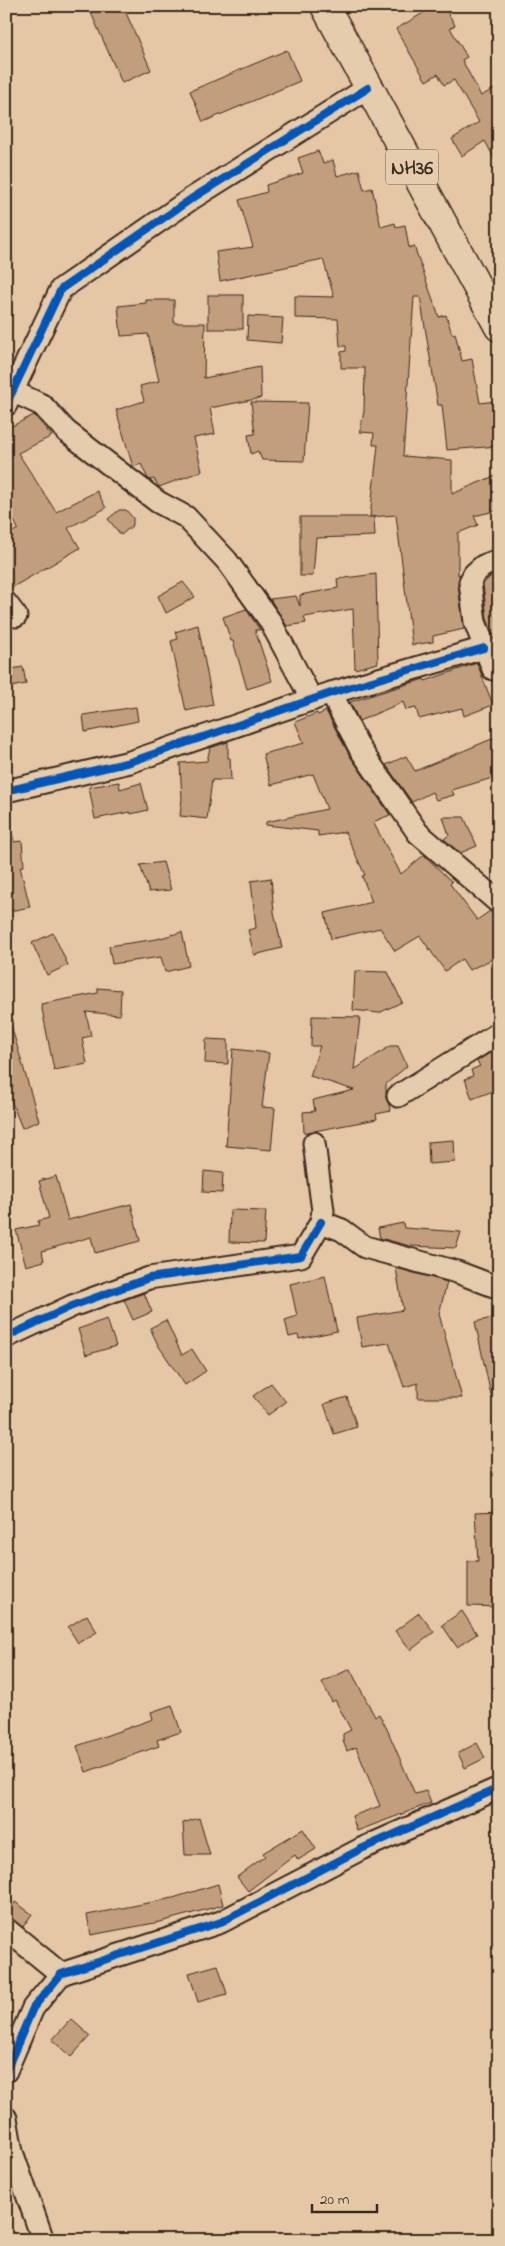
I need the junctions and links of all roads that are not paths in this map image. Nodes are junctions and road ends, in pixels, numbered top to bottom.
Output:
1 (325, 6) edge
2 (368, 88) junction
3 (499, 327) edge
4 (10, 398) edge
5 (499, 560) edge
6 (484, 648) junction
7 (493, 669) dead end
8 (321, 696) junction
9 (6, 791) edge
10 (499, 903) edge
11 (499, 1033) edge
12 (398, 1096) dead end
13 (314, 1143) dead end
14 (321, 1222) junction
15 (499, 1288) edge
16 (6, 1337) edge
17 (499, 1788) edge
18 (6, 1929) edge
19 (61, 1974) junction
20 (6, 2071) edge
21 (6, 2118) edge
22 (43, 2240) edge

1 - 2 highway, NH36
2 - 3 highway, NH36
2 - 4 street
4 - 8 street
5 - 6 street
6 - 7 street
6 - 8 street
8 - 9 street
8 - 10 street
11 - 12 street
13 - 14 street
14 - 15 street
14 - 16 street
17 - 19 street
18 - 19 street
19 - 20 street
21 - 22 street

